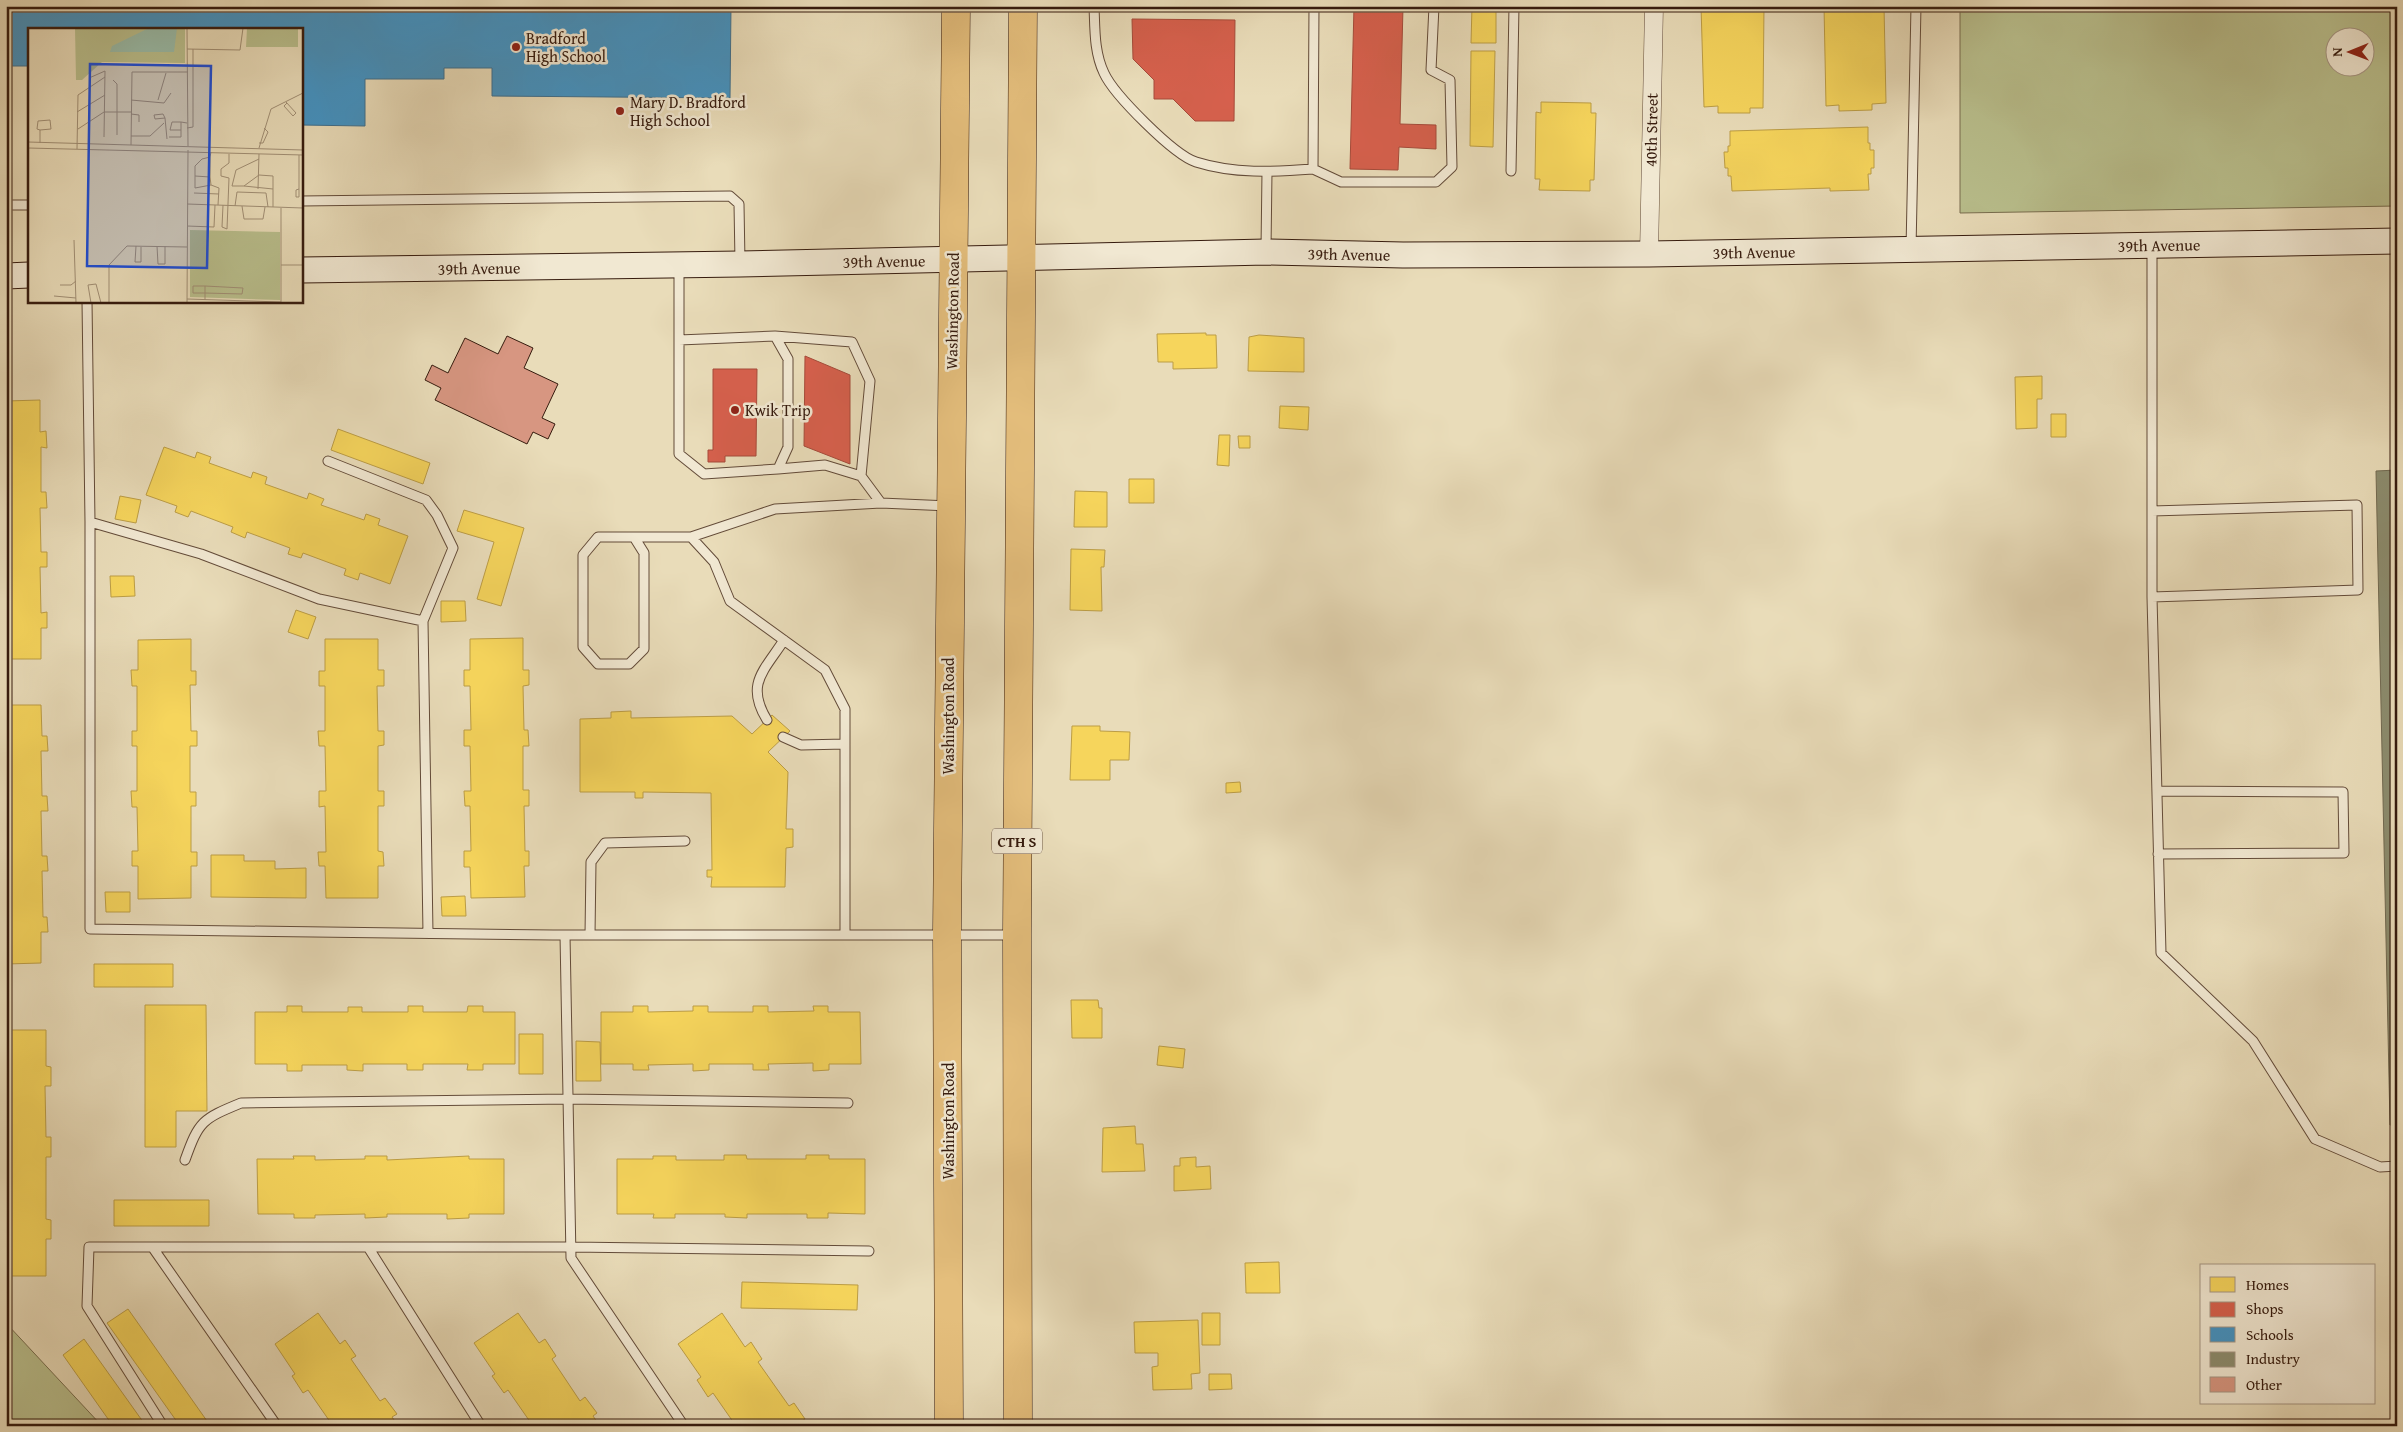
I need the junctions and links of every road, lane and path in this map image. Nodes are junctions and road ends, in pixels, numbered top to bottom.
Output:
1 (956, 6) edge
2 (1023, 6) edge
3 (1094, 6) edge
4 (1314, 6) edge
5 (1434, 6) edge
6 (1514, 6) edge
7 (1654, 6) edge
8 (1916, 6) edge
9 (1313, 169) junction
10 (1511, 171) dead end
11 (1267, 172) junction
12 (302, 201) edge
13 (6, 205) edge
14 (28, 205) edge
15 (2397, 241) edge
16 (2152, 245) junction
17 (1911, 249) junction
18 (1266, 252) junction
19 (1649, 254) junction
20 (1020, 256) junction
21 (952, 259) junction
22 (740, 264) junction
23 (680, 265) junction
24 (302, 270) edge
25 (28, 275) edge
26 (6, 276) edge
27 (86, 302) edge
28 (774, 336) junction
29 (679, 340) junction
30 (328, 461) dead end
31 (778, 469) junction
32 (861, 476) junction
33 (881, 503) junction
34 (950, 506) junction
35 (2152, 511) junction
36 (90, 522) junction
37 (634, 537) junction
38 (692, 537) junction
39 (2152, 597) junction
40 (423, 621) junction
41 (784, 640) junction
42 (767, 720) dead end
43 (783, 737) dead end
44 (846, 744) junction
45 (2157, 791) junction
46 (685, 841) dead end
47 (2158, 854) junction
48 (428, 934) junction
49 (846, 934) junction
50 (947, 934) junction
51 (565, 935) junction
52 (590, 935) junction
53 (1016, 935) junction
54 (568, 1099) junction
55 (848, 1103) dead end
56 (185, 1160) dead end
57 (2397, 1166) edge
58 (571, 1247) junction
59 (153, 1248) junction
60 (368, 1248) junction
61 (869, 1251) dead end
62 (162, 1426) edge
63 (277, 1426) edge
64 (481, 1426) edge
65 (684, 1426) edge
66 (950, 1426) edge
67 (1018, 1426) edge

1 - 21 main road, Washington Road
2 - 20 main road
3 - 11 lane
4 - 9 lane
5 - 9 lane
6 - 10 lane
7 - 19 street, 40th Street
8 - 17 lane
9 - 11 lane
11 - 18 lane
12 - 22 lane
13 - 14 lane
15 - 16 main road, 39th Avenue
16 - 17 main road, 39th Avenue
16 - 35 lane
17 - 19 main road, 39th Avenue
18 - 19 main road, 39th Avenue
18 - 20 main road, 39th Avenue
20 - 21 main road, 39th Avenue
20 - 53 main road, CTH S
21 - 22 main road, 39th Avenue
21 - 34 main road, Washington Road
22 - 23 main road, 39th Avenue
23 - 24 main road, 39th Avenue
23 - 29 lane
25 - 26 main road
27 - 36 lane
28 - 29 lane
28 - 31 lane
28 - 32 lane
29 - 31 lane
30 - 40 lane
31 - 32 lane
32 - 33 lane
33 - 34 lane
33 - 38 lane
34 - 50 main road, Washington Road
35 - 39 lane
35 - 39 lane
36 - 40 lane
36 - 48 lane
37 - 37 lane
37 - 38 lane
38 - 41 lane
39 - 45 lane
40 - 48 lane
41 - 42 lane
41 - 44 lane
43 - 44 lane
44 - 49 lane
45 - 47 lane
45 - 47 lane
46 - 52 lane
47 - 57 lane
48 - 51 lane
49 - 50 lane
49 - 52 lane
50 - 53 lane
50 - 66 main road, Washington Road
51 - 52 lane
51 - 54 lane
53 - 67 main road, CTH S
54 - 55 lane
54 - 56 lane
54 - 58 lane
58 - 60 lane
58 - 61 lane
58 - 65 lane
59 - 60 lane
59 - 62 lane
59 - 63 lane
60 - 64 lane

